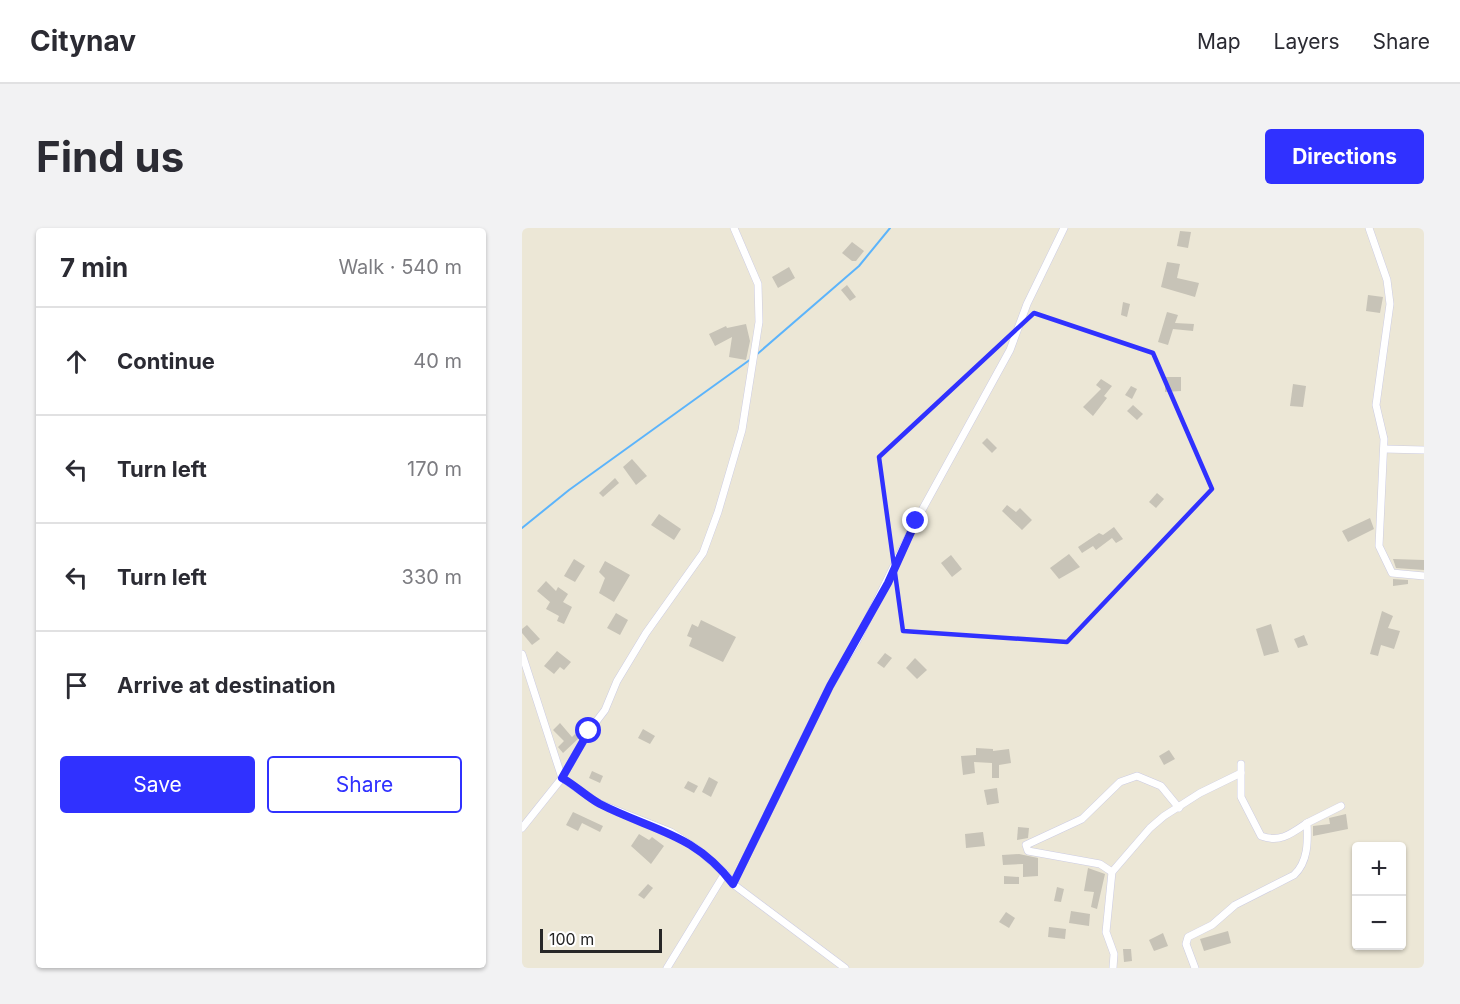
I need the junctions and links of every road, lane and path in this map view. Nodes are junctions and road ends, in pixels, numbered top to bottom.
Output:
1 (734, 228) edge
2 (1064, 228) edge
3 (1369, 228) edge
4 (1384, 449) junction
5 (1424, 450) edge
6 (1424, 576) edge
7 (522, 654) edge
8 (1241, 764) dead end
9 (1241, 772) junction
10 (562, 778) junction
11 (1341, 806) dead end
12 (1179, 808) junction
13 (1307, 823) junction
14 (522, 828) edge
15 (1112, 872) junction
16 (725, 873) junction
17 (733, 884) junction
18 (667, 968) edge
19 (845, 968) edge
20 (1113, 968) edge
21 (1196, 968) edge

1 - 10 street
2 - 17 street
3 - 4 street
4 - 5 street
4 - 6 street
7 - 10 street
8 - 9 street
9 - 12 street
9 - 13 street
10 - 14 street
10 - 16 street
11 - 13 street
12 - 15 street
12 - 15 street
13 - 21 street
15 - 20 street
16 - 17 street
16 - 18 street
17 - 19 street

